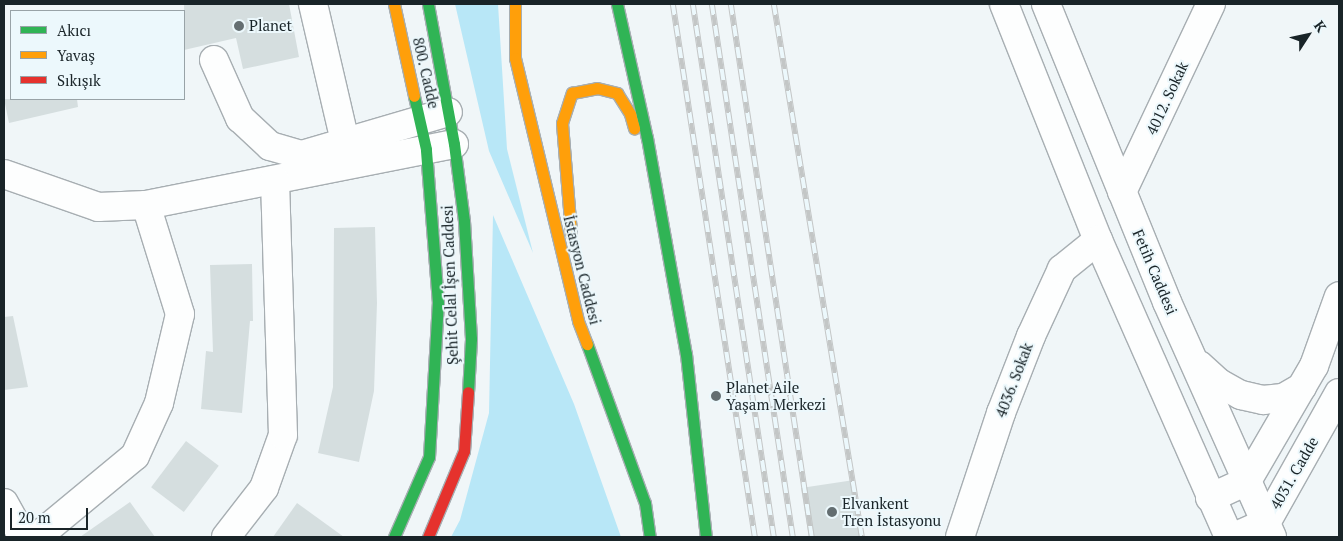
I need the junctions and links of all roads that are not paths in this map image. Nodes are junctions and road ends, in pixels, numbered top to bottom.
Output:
1 (313, 4) edge
2 (394, 4) edge
3 (428, 4) edge
4 (515, 4) edge
5 (617, 4) edge
6 (1004, 4) edge
7 (1046, 4) edge
8 (1211, 4) edge
9 (214, 60) dead end
10 (448, 112) junction
11 (421, 118) junction
12 (345, 142) junction
13 (454, 144) junction
14 (426, 149) junction
15 (4, 174) edge
16 (275, 180) junction
17 (1122, 192) junction
18 (146, 205) junction
19 (661, 216) junction
20 (1098, 240) junction
21 (1339, 296) edge
22 (578, 321) junction
23 (1196, 362) junction
24 (1302, 387) junction
25 (1339, 393) edge
26 (1247, 481) junction
27 (1210, 498) junction
28 (4, 503) edge
29 (1269, 530) edge
30 (24, 537) edge
31 (37, 537) edge
32 (226, 537) edge
33 (394, 537) edge
34 (428, 537) edge
35 (650, 537) edge
36 (706, 537) edge
37 (960, 537) edge
38 (1228, 537) edge
39 (1234, 537) edge

1 - 12 street
2 - 11 main road, 800. Cadde
3 - 10 main road, 800. Cadde
4 - 22 main road, İstasyon Caddesi
5 - 19 main road
6 - 20 street
7 - 17 street, Fetih Caddesi
8 - 17 street, 4012. Sokak
9 - 12 street
10 - 11 street
10 - 13 main road, 800. Cadde
11 - 12 street
11 - 14 main road, 800. Cadde
13 - 14 street
13 - 34 main road, Şehit Celal İşen Caddesi
14 - 16 street
14 - 33 main road, Şehit Celal İşen Caddesi
15 - 18 street
16 - 18 street
16 - 32 street
17 - 23 street, Fetih Caddesi
18 - 31 street
19 - 22 main road
19 - 36 main road
20 - 27 street
20 - 37 street, 4036. Sokak
21 - 24 street
22 - 35 main road, İstasyon Caddesi
23 - 24 street
23 - 26 street, Fetih Caddesi
24 - 26 street
25 - 29 street, 4031. Cadde
26 - 27 street
26 - 29 street, Fetih Caddesi
27 - 38 street
28 - 30 street
29 - 39 street, 4031. Cadde

